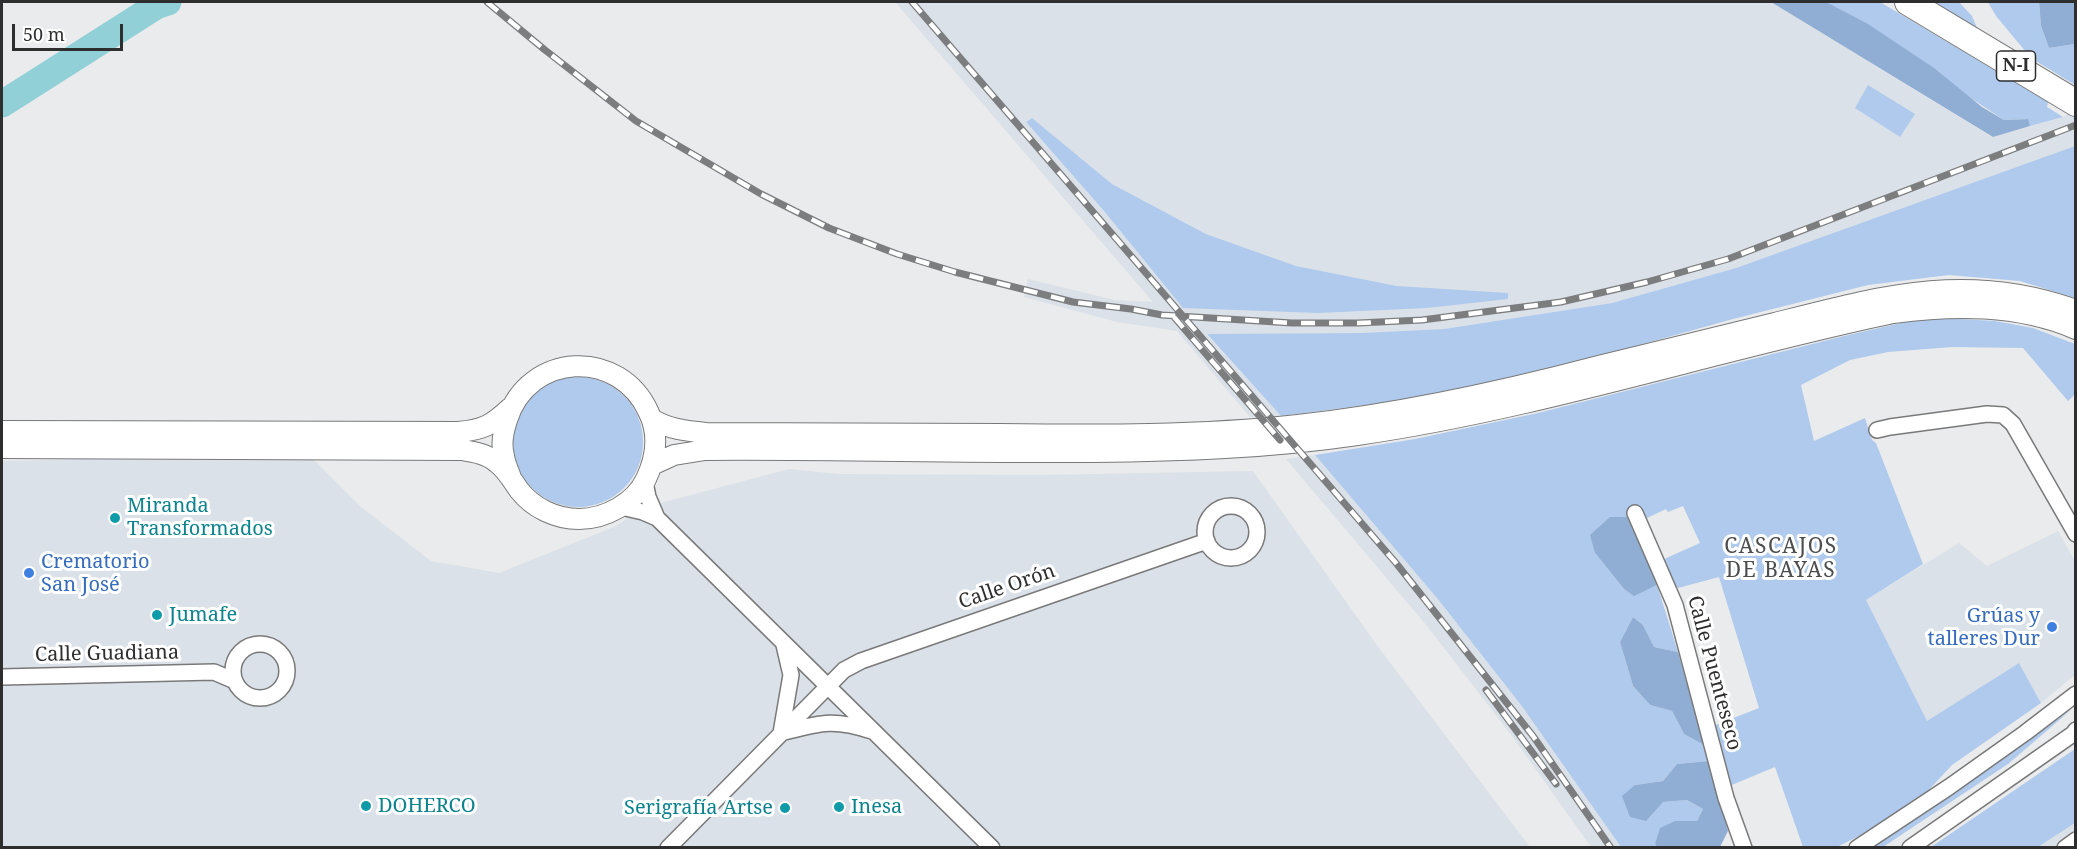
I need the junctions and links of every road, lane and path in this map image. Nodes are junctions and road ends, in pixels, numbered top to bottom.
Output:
1 (1908, 2) edge
2 (2072, 101) edge
3 (2076, 310) edge
4 (2076, 329) edge
5 (510, 408) junction
6 (652, 419) junction
7 (2, 430) edge
8 (1877, 430) dead end
9 (2, 448) edge
10 (649, 474) junction
11 (511, 478) junction
12 (621, 507) junction
13 (1635, 513) dead end
14 (657, 518) junction
15 (2076, 534) edge
16 (1207, 541) dead end
17 (783, 642) junction
18 (236, 660) junction
19 (214, 672) junction
20 (2, 677) edge
21 (235, 681) junction
22 (827, 685) junction
23 (2076, 694) edge
24 (873, 731) junction
25 (781, 733) junction
26 (2075, 733) edge
27 (2076, 840) edge
28 (669, 848) edge
29 (992, 848) edge
30 (1744, 848) edge
31 (1857, 848) edge
32 (1910, 848) edge
33 (2065, 848) edge

1 - 2 highway, N-I
3 - 6 street
4 - 10 street
5 - 6 street
5 - 7 street
5 - 11 street
6 - 10 street
8 - 15 street
9 - 11 street
10 - 12 street
10 - 14 street
11 - 12 street
12 - 14 street
13 - 30 street, Calle Puenteseco
14 - 17 street
16 - 22 street, Calle Orón
17 - 22 street
17 - 25 street
18 - 19 street, Calle Guadiana
18 - 21 street
18 - 21 street
19 - 20 street, Calle Guadiana
19 - 21 street, Calle Guadiana
22 - 24 street
22 - 25 street, Calle Orón
23 - 31 street
24 - 25 street
24 - 29 street
25 - 28 street, Calle Orón
26 - 32 street
27 - 33 street

